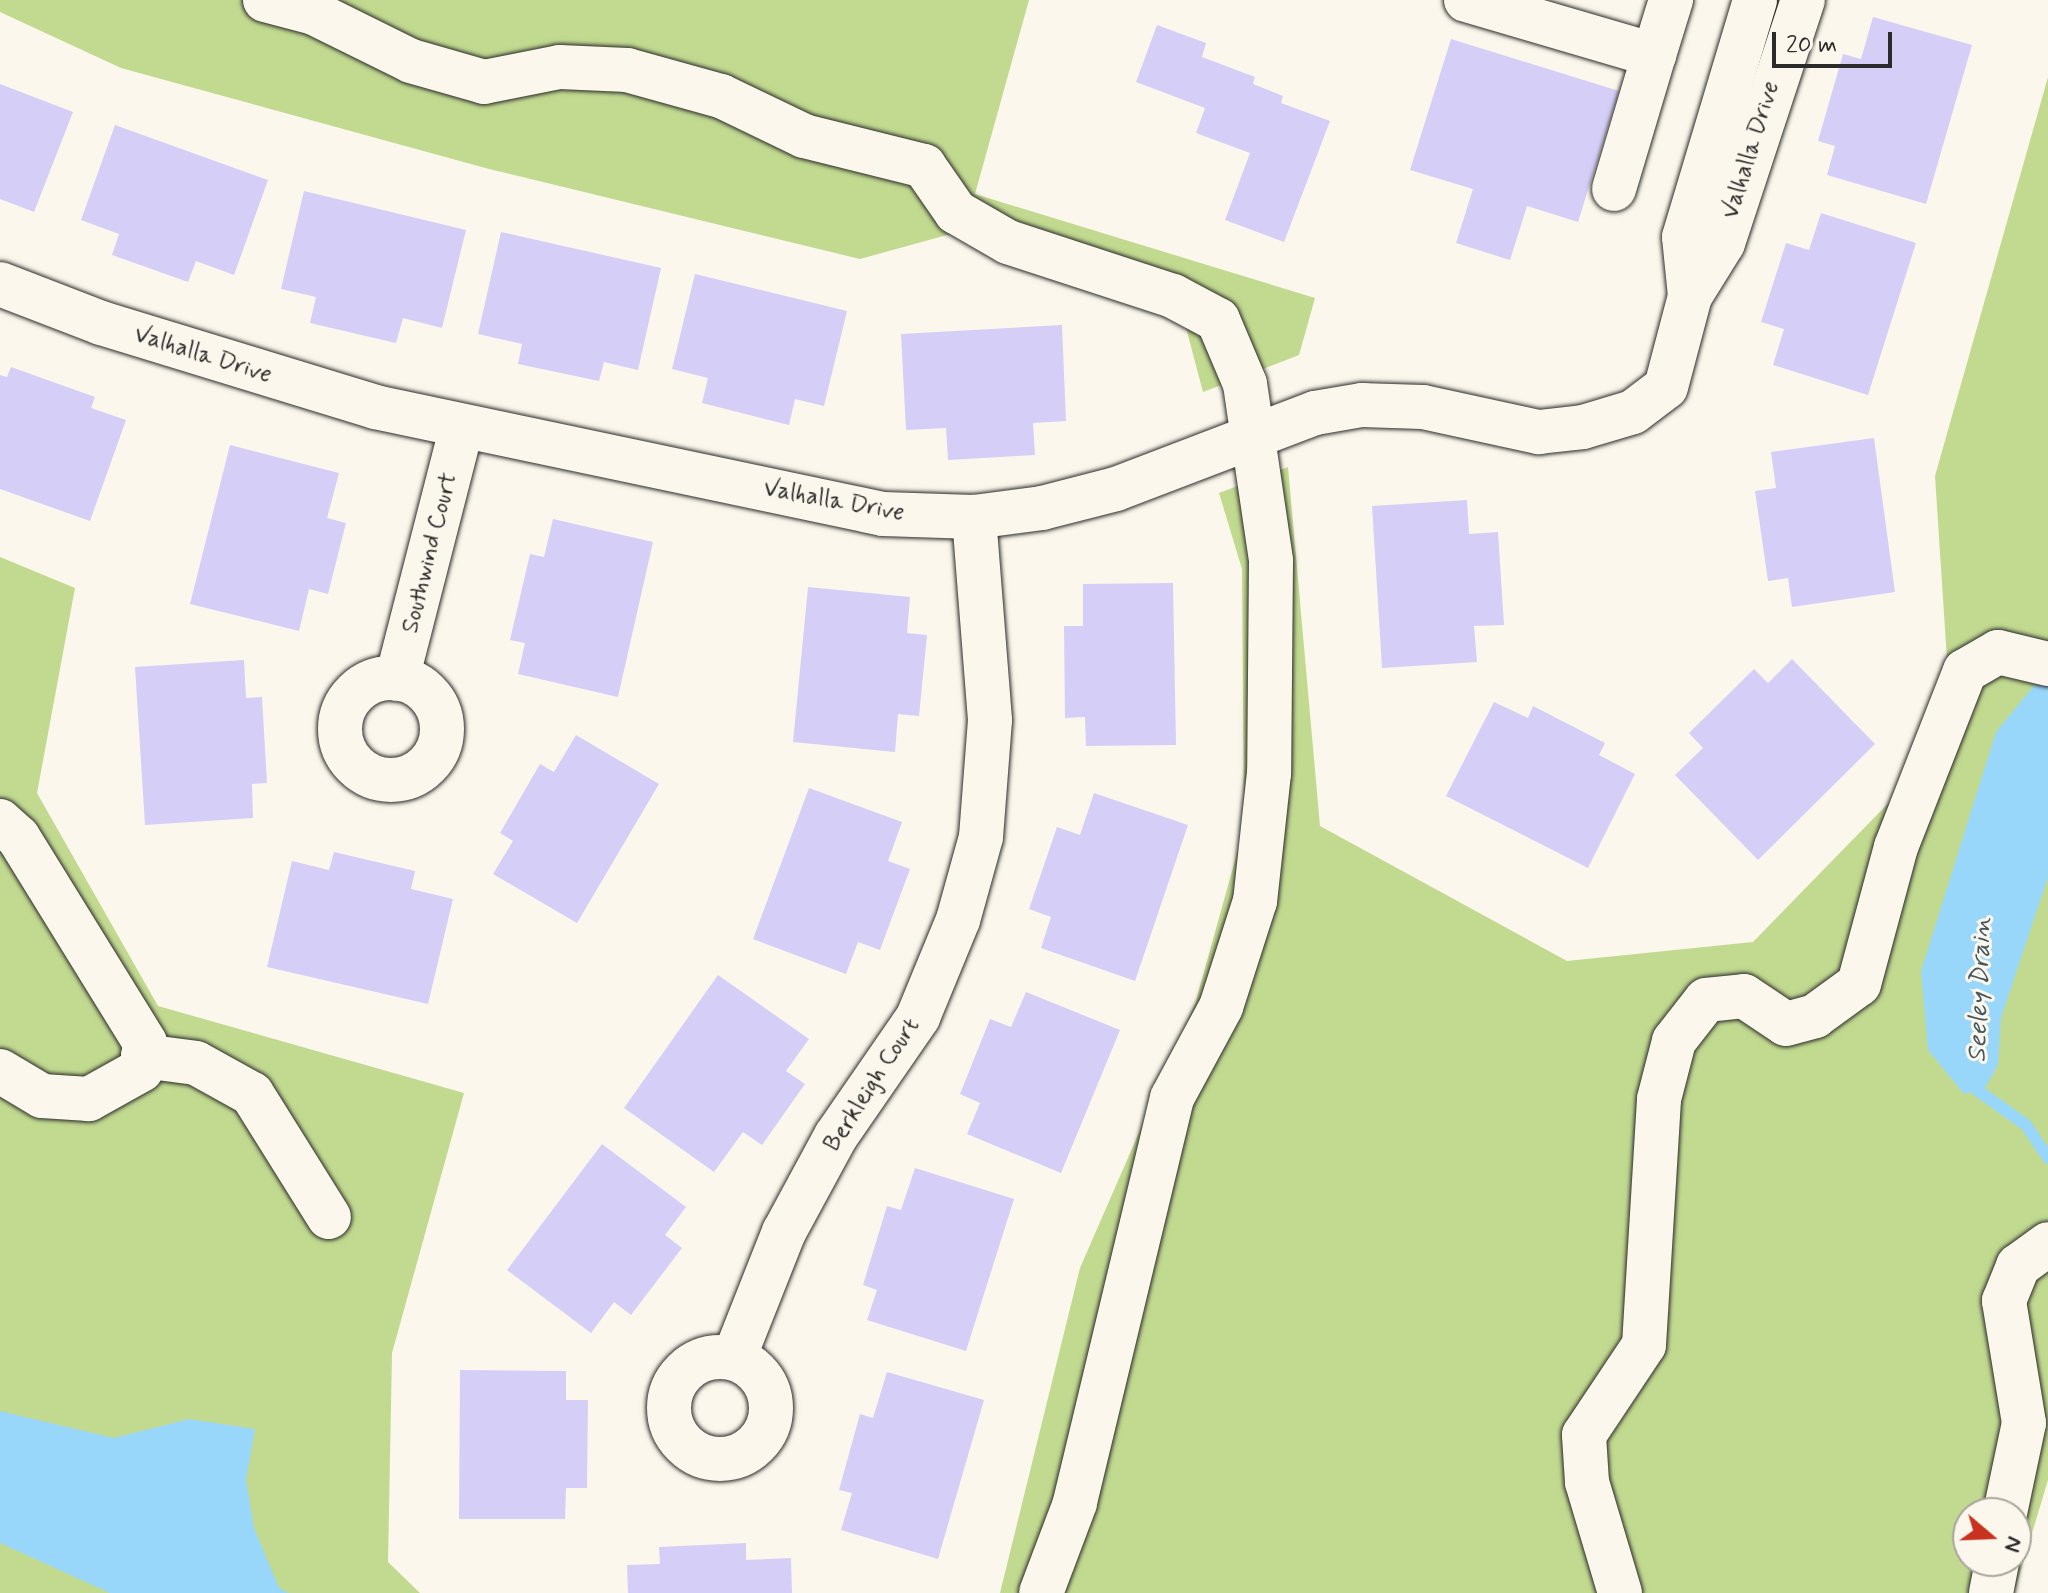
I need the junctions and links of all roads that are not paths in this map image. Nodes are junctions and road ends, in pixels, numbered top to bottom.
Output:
1 (265, 0) edge
2 (1466, 0) edge
3 (1671, 0) edge
4 (1755, 0) edge
5 (1803, 0) edge
6 (1654, 55) junction
7 (1614, 189) dead end
8 (0, 284) edge
9 (1690, 296) junction
10 (462, 426) junction
11 (1255, 433) junction
12 (974, 517) junction
13 (2037, 661) edge
14 (397, 679) dead end
15 (0, 821) edge
16 (143, 1056) junction
17 (0, 1071) edge
18 (329, 1217) dead end
19 (2040, 1249) edge
20 (734, 1358) dead end
21 (2008, 1497) edge
22 (1041, 1593) edge
23 (1620, 1593) edge

1 - 11 street
2 - 6 street
3 - 6 street
4 - 9 street, Valhalla Drive
5 - 9 street, Valhalla Drive
6 - 7 street
8 - 10 street, Valhalla Drive
9 - 11 street, Valhalla Drive
10 - 12 street, Valhalla Drive
10 - 14 street, Southwind Court
11 - 12 street, Valhalla Drive
11 - 22 street
12 - 20 street, Berkleigh Court
13 - 23 street
15 - 16 street
16 - 17 street
16 - 18 street
19 - 21 street

